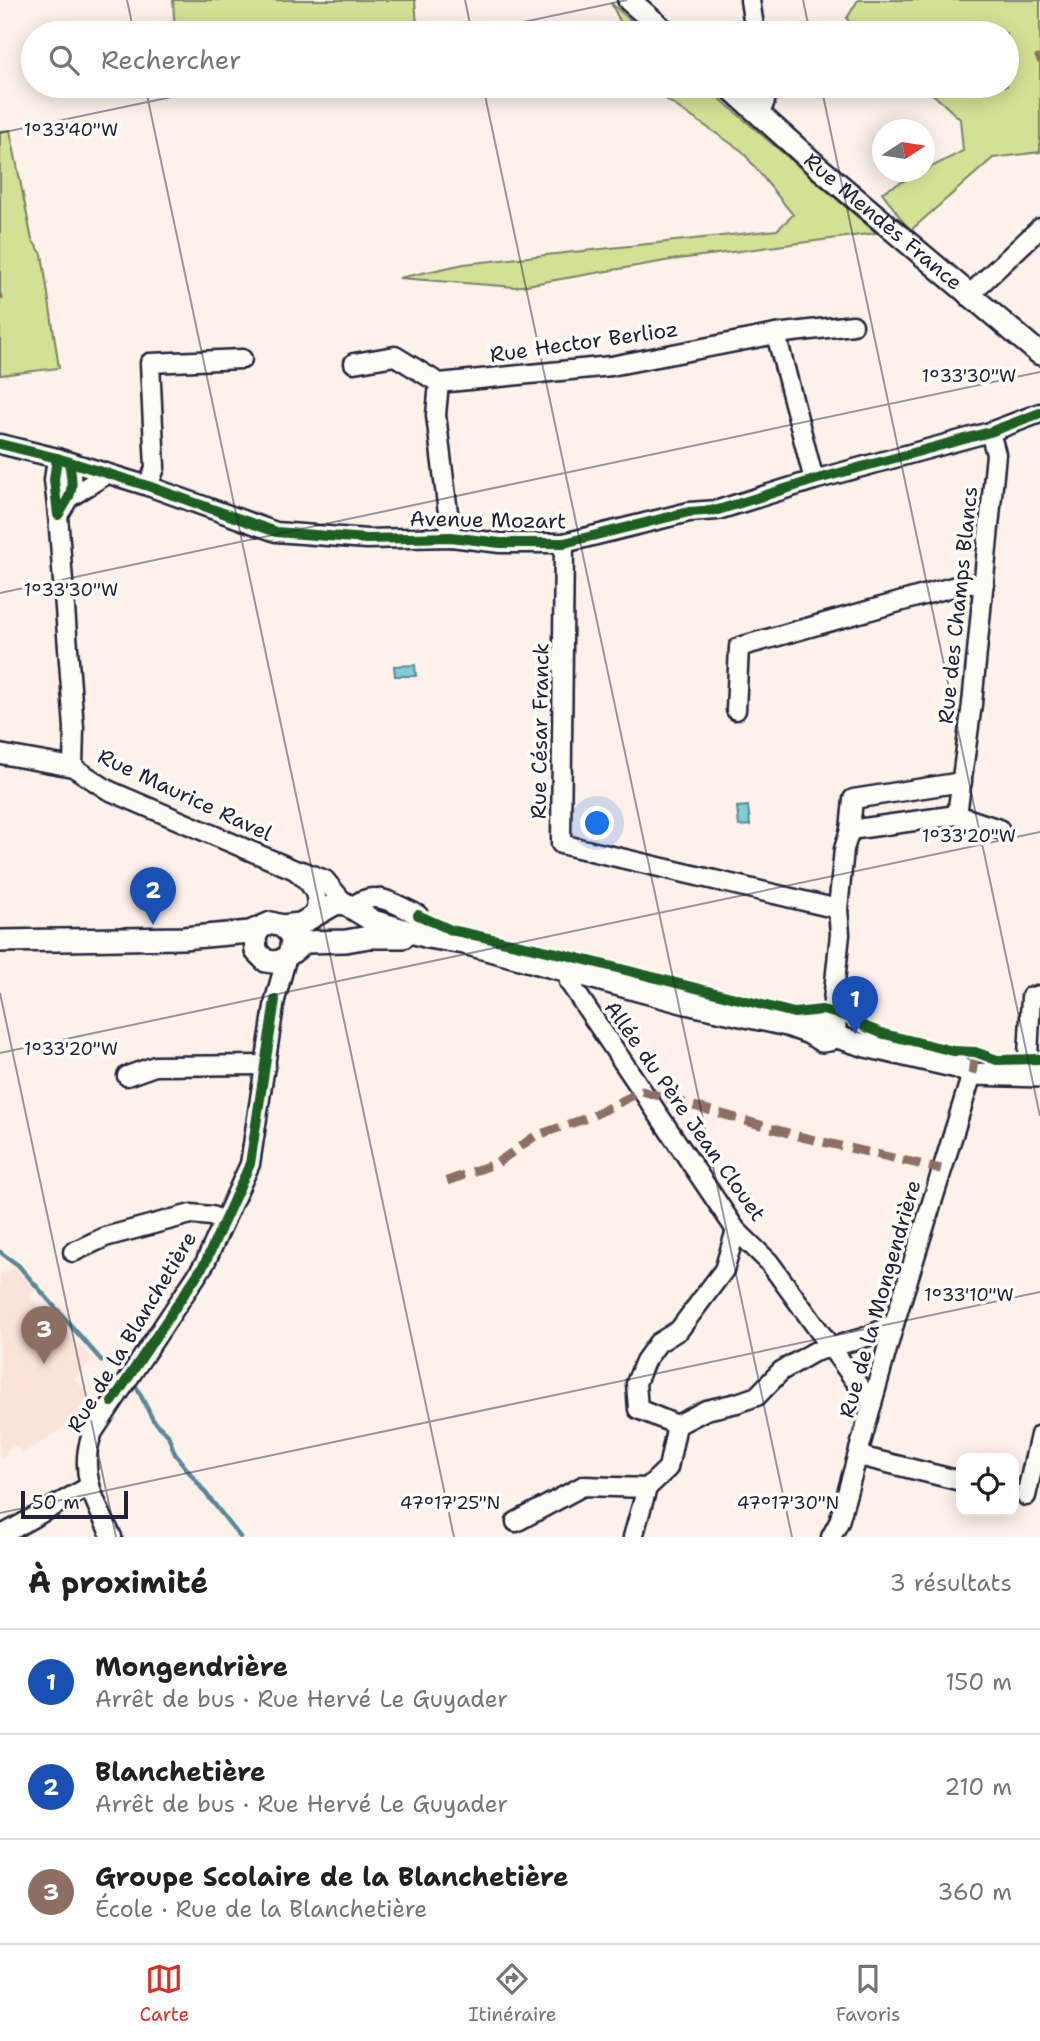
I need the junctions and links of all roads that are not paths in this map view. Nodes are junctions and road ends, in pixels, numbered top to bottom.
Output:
1 (629, 0) edge
2 (750, 0) edge
3 (653, 21) edge
4 (753, 21) edge
5 (742, 98) edge
6 (765, 98) edge
7 (760, 113) junction
8 (1040, 228) edge
9 (968, 296) junction
10 (853, 325) dead end
11 (776, 334) junction
12 (1040, 355) edge
13 (242, 359) dead end
14 (354, 363) dead end
15 (439, 383) junction
16 (1040, 413) edge
17 (990, 432) junction
18 (0, 444) edge
19 (63, 460) junction
20 (107, 474) junction
21 (814, 480) junction
22 (148, 486) junction
23 (72, 496) junction
24 (58, 515) junction
25 (451, 537) junction
26 (565, 543) junction
27 (984, 584) junction
28 (736, 710) dead end
29 (0, 754) edge
30 (73, 767) junction
31 (962, 782) junction
32 (957, 815) junction
33 (999, 828) dead end
34 (850, 830) junction
35 (295, 870) junction
36 (352, 908) junction
37 (838, 909) junction
38 (418, 915) dead end
39 (314, 916) junction
40 (282, 926) junction
41 (260, 928) junction
42 (428, 937) junction
43 (183, 938) junction
44 (350, 940) junction
45 (0, 941) edge
46 (275, 955) junction
47 (570, 973) junction
48 (1040, 995) edge
49 (824, 1029) junction
50 (266, 1065) junction
51 (972, 1073) junction
52 (127, 1076) dead end
53 (1033, 1076) edge
54 (224, 1221) junction
55 (736, 1230) junction
56 (73, 1252) dead end
57 (894, 1324) junction
58 (831, 1346) junction
59 (872, 1404) junction
60 (677, 1425) junction
61 (1040, 1435) edge
62 (859, 1456) junction
63 (956, 1479) edge
64 (90, 1487) junction
65 (647, 1488) junction
66 (1027, 1496) edge
67 (516, 1522) dead end
68 (0, 1536) edge
69 (112, 1537) edge
70 (634, 1537) edge
71 (831, 1537) edge

1 - 3 street
2 - 4 street
5 - 7 street, Rue Mendès France
6 - 7 street
7 - 9 street, Rue Mendès France
8 - 9 street
9 - 12 street, Rue Mendès France
10 - 11 street, Rue Hector Berlioz
11 - 15 street, Rue Hector Berlioz
11 - 21 street
13 - 22 street
14 - 15 street
15 - 25 street
16 - 17 street, Avenue Mozart
17 - 21 street, Avenue Mozart
17 - 27 street, Rue des Champs Blancs
18 - 19 street, Avenue Mozart
19 - 20 street, Avenue Mozart
19 - 23 street
19 - 24 street
20 - 22 street, Avenue Mozart
20 - 23 street
21 - 26 street, Avenue Mozart
22 - 25 street, Avenue Mozart
23 - 24 street
24 - 30 street
25 - 26 street, Avenue Mozart
26 - 37 street, Rue César Franck
27 - 28 street
27 - 31 street, Rue des Champs Blancs
29 - 30 street, Rue Maurice Ravel
30 - 35 street, Rue Maurice Ravel
31 - 32 street, Rue des Champs Blancs
31 - 34 street
32 - 33 street
32 - 34 street
34 - 37 street
35 - 36 street
35 - 39 street, Rue Maurice Ravel
36 - 38 street
36 - 39 street
36 - 42 street
36 - 44 street
37 - 49 street
39 - 40 street
40 - 41 street
40 - 46 street
41 - 43 street
41 - 46 street
42 - 44 street
42 - 47 street
43 - 45 street
43 - 46 street
44 - 46 street
46 - 50 street, Rue de la Blanchetière
47 - 49 street
47 - 55 street, Allée du Père Jean Clouet
48 - 53 street
49 - 51 street
50 - 52 street
50 - 54 street, Rue de la Blanchetière
51 - 53 street
51 - 57 street, Rue de la Mongendrière
54 - 56 street
54 - 64 street, Rue de la Blanchetière
55 - 58 street, Allée du Père Jean Clouet
55 - 60 street
57 - 58 street
57 - 59 street, Rue de la Mongendrière
58 - 59 street, Allée du Père Jean Clouet
58 - 60 street
59 - 62 street, Rue de la Mongendrière
60 - 65 street
61 - 66 street
62 - 63 street
62 - 71 street, Rue de la Mongendrière
64 - 68 street
64 - 69 street
65 - 67 street
65 - 70 street

